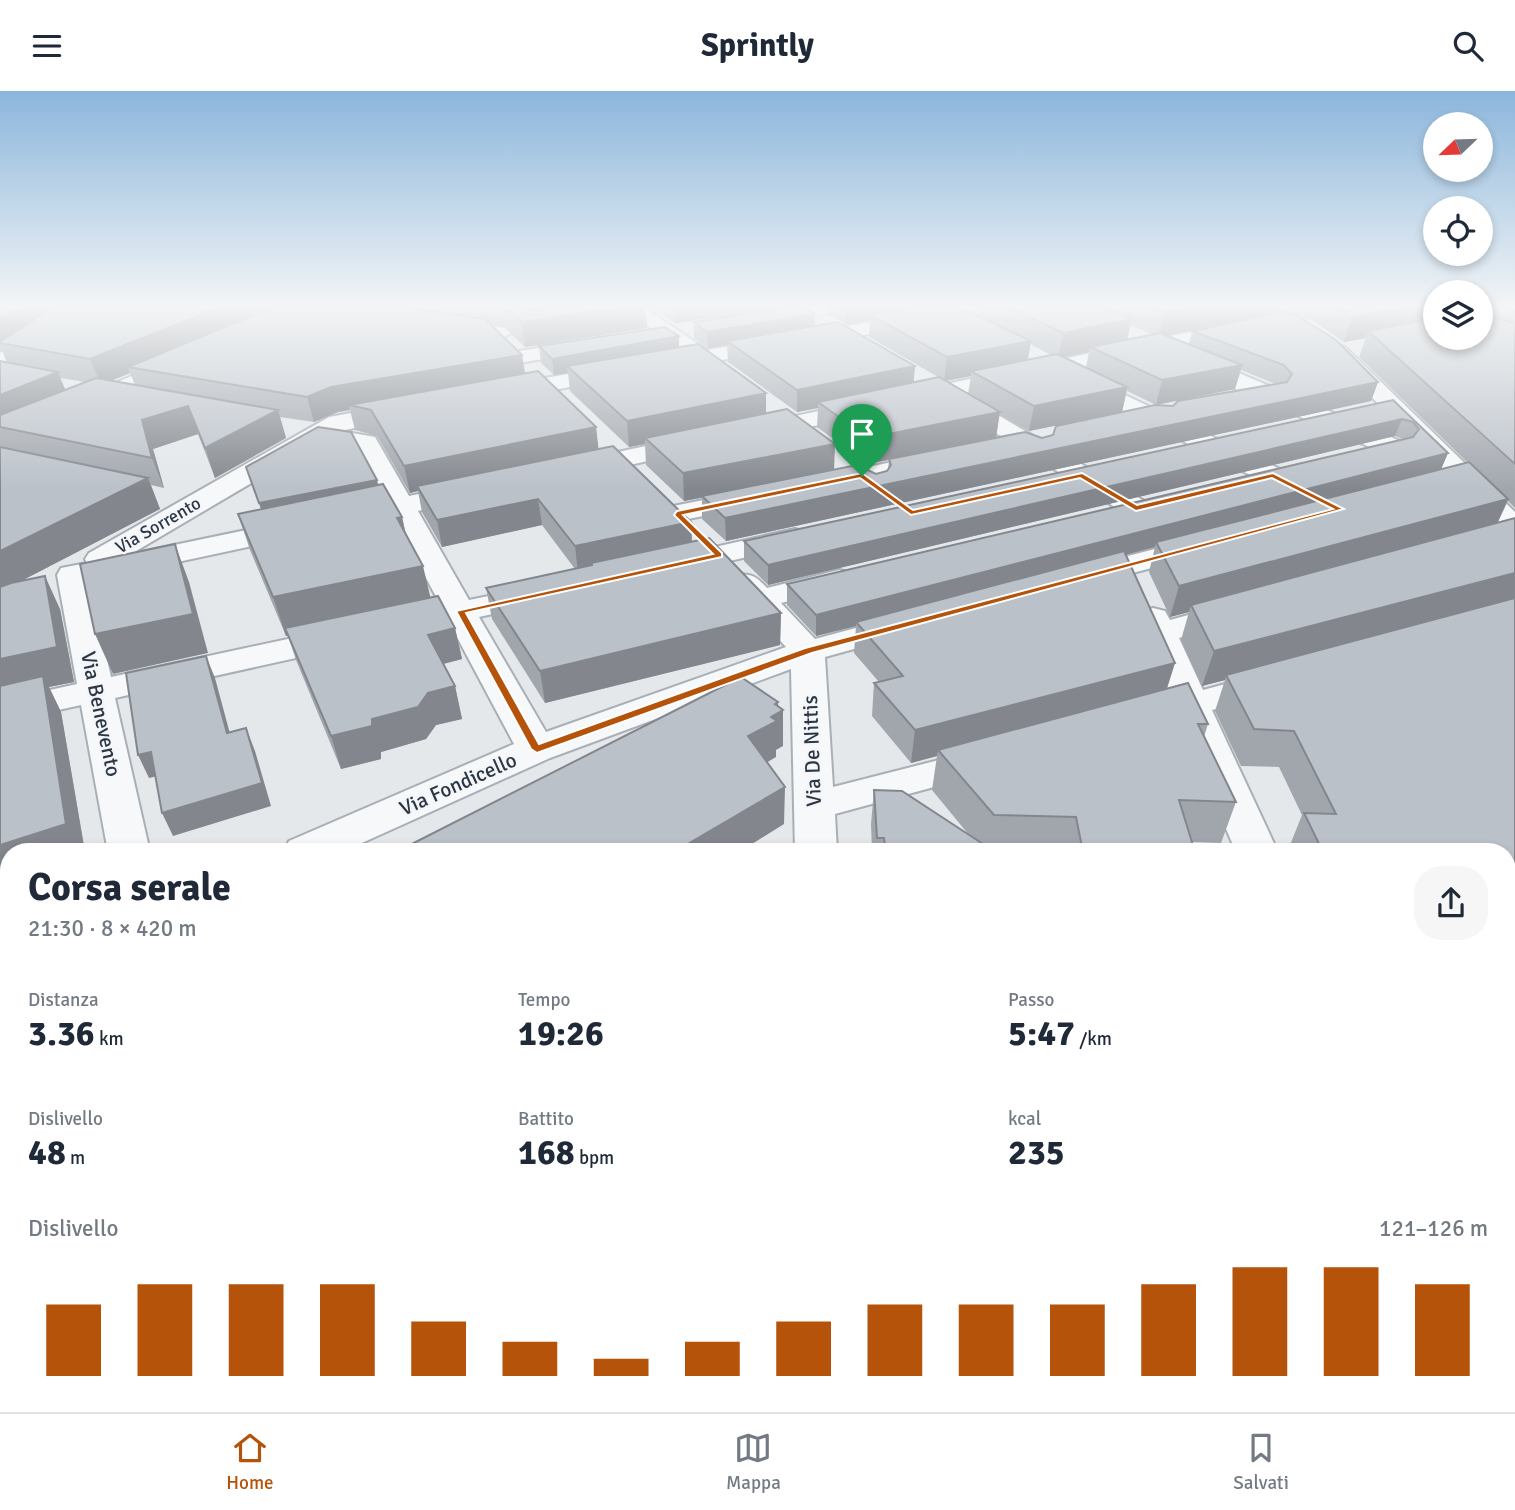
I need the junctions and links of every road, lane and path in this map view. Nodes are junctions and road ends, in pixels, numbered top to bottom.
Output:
1 (169, 367) edge
2 (529, 367) edge
3 (668, 367) edge
4 (715, 367) edge
5 (1059, 367) edge
6 (1206, 367) edge
7 (1353, 367) edge
8 (1053, 368) junction
9 (908, 372) edge
10 (725, 374) edge
11 (65, 389) edge
12 (941, 391) junction
13 (1269, 392) junction
14 (556, 394) junction
15 (102, 396) junction
16 (481, 397) edge
17 (142, 403) edge
18 (1217, 403) edge
19 (429, 406) edge
20 (1393, 406) junction
21 (770, 407) dead end
22 (1192, 408) edge
23 (1153, 416) junction
24 (1333, 420) junction
25 (792, 423) junction
26 (1115, 424) edge
27 (276, 427) edge
28 (316, 434) junction
29 (1064, 434) edge
30 (0, 440) edge
31 (1026, 442) junction
32 (1215, 446) junction
33 (1396, 447) junction
34 (988, 450) edge
35 (963, 455) edge
36 (1175, 455) edge
37 (1347, 459) edge
38 (1122, 467) edge
39 (1310, 467) edge
40 (546, 475) edge
41 (1273, 475) junction
42 (862, 476) junction
43 (1082, 476) junction
44 (641, 477) junction
45 (1461, 477) junction
46 (1042, 484) edge
47 (1236, 484) edge
48 (494, 486) edge
49 (1420, 488) edge
50 (149, 496) edge
51 (891, 498) edge
52 (190, 505) junction
53 (403, 506) junction
54 (1319, 512) edge
55 (1095, 518) edge
56 (821, 533) edge
57 (1506, 535) edge
58 (1223, 540) edge
59 (719, 555) junction
60 (1128, 565) junction
61 (651, 570) edge
62 (866, 572) edge
63 (60, 582) junction
64 (1055, 585) edge
65 (569, 587) edge
66 (760, 599) junction
67 (1265, 604) edge
68 (461, 611) junction
69 (926, 619) edge
70 (1160, 633) junction
71 (808, 650) junction
72 (1304, 673) edge
73 (96, 691) junction
74 (1191, 704) junction
75 (0, 712) edge
76 (1110, 726) edge
77 (537, 749) junction
78 (1016, 752) edge
79 (814, 806) junction
80 (127, 843) edge
81 (324, 843) edge
82 (816, 843) edge
83 (1253, 843) edge

1 - 15 street
2 - 14 street
3 - 14 street
4 - 10 street
5 - 8 street
6 - 13 street
7 - 20 street
8 - 12 street
8 - 23 street
9 - 12 street
11 - 15 street
12 - 25 street
12 - 31 street
13 - 18 street
13 - 24 street
14 - 16 street
15 - 17 street
15 - 30 street
19 - 28 street, Via Sorrento
20 - 24 street
20 - 45 street
21 - 25 street
22 - 23 street
23 - 26 street
23 - 32 street
24 - 32 street
24 - 33 street
25 - 42 street
25 - 44 street
27 - 28 street
28 - 52 street, Via Sorrento
28 - 53 street
29 - 31 street
31 - 34 street
31 - 43 street
32 - 36 street
32 - 41 street
33 - 37 street
33 - 45 street
35 - 42 street
38 - 43 street
39 - 41 street
40 - 44 street
41 - 47 street
41 - 54 street
42 - 44 street
42 - 51 street
43 - 46 street
43 - 55 street
44 - 59 street
45 - 49 street
45 - 57 street
48 - 53 street
50 - 52 street
52 - 63 street, Via Sorrento
53 - 63 street
53 - 68 street
56 - 59 street
58 - 60 street
59 - 61 street
59 - 66 street
60 - 64 street
60 - 70 street
62 - 66 street
63 - 73 street, Via Benevento
65 - 68 street
66 - 71 street
67 - 70 street
68 - 73 street
68 - 77 street
69 - 71 street, Via Fondicello
70 - 74 street
71 - 77 street, Via Fondicello
71 - 79 street, Via De Nittis
72 - 74 street
73 - 75 street
73 - 80 street, Via Benevento
74 - 76 street
74 - 83 street
77 - 81 street, Via Fondicello
78 - 79 street
79 - 82 street, Via De Nittis

